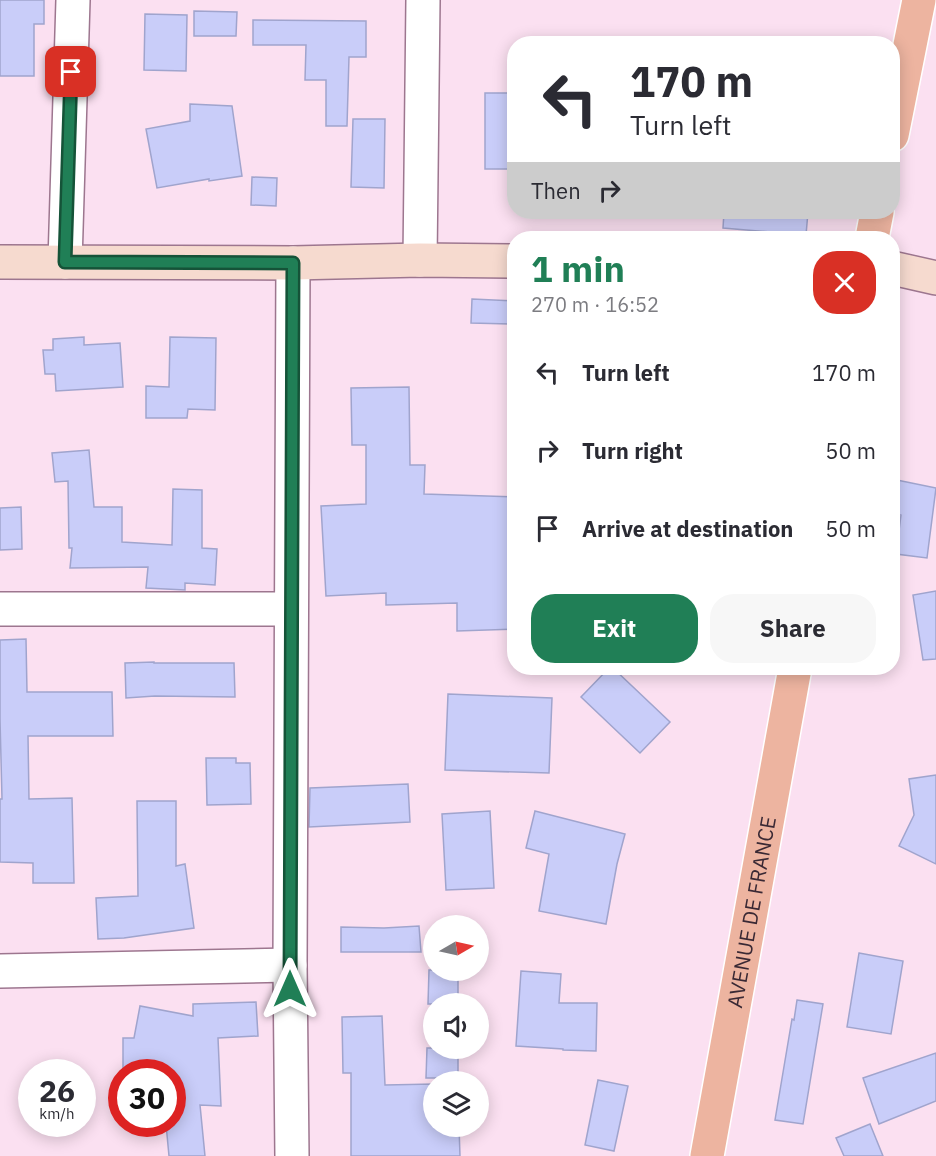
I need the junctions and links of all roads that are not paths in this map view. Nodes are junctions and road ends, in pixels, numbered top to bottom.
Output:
1 (73, 0) edge
2 (423, 0) edge
3 (919, 0) edge
4 (900, 95) edge
5 (420, 260) junction
6 (507, 261) edge
7 (0, 262) edge
8 (65, 262) junction
9 (293, 263) junction
10 (900, 270) edge
11 (936, 278) edge
12 (0, 609) edge
13 (291, 609) junction
14 (794, 675) edge
15 (290, 965) junction
16 (0, 971) edge
17 (292, 1156) edge
18 (707, 1156) edge

1 - 8 street
2 - 5 street
3 - 4 main road
5 - 6 street
5 - 9 street
7 - 8 street
8 - 9 street
9 - 13 street
10 - 11 street
12 - 13 street
13 - 15 street
14 - 18 main road, AVENUE DE FRANCE
15 - 16 street
15 - 17 street

